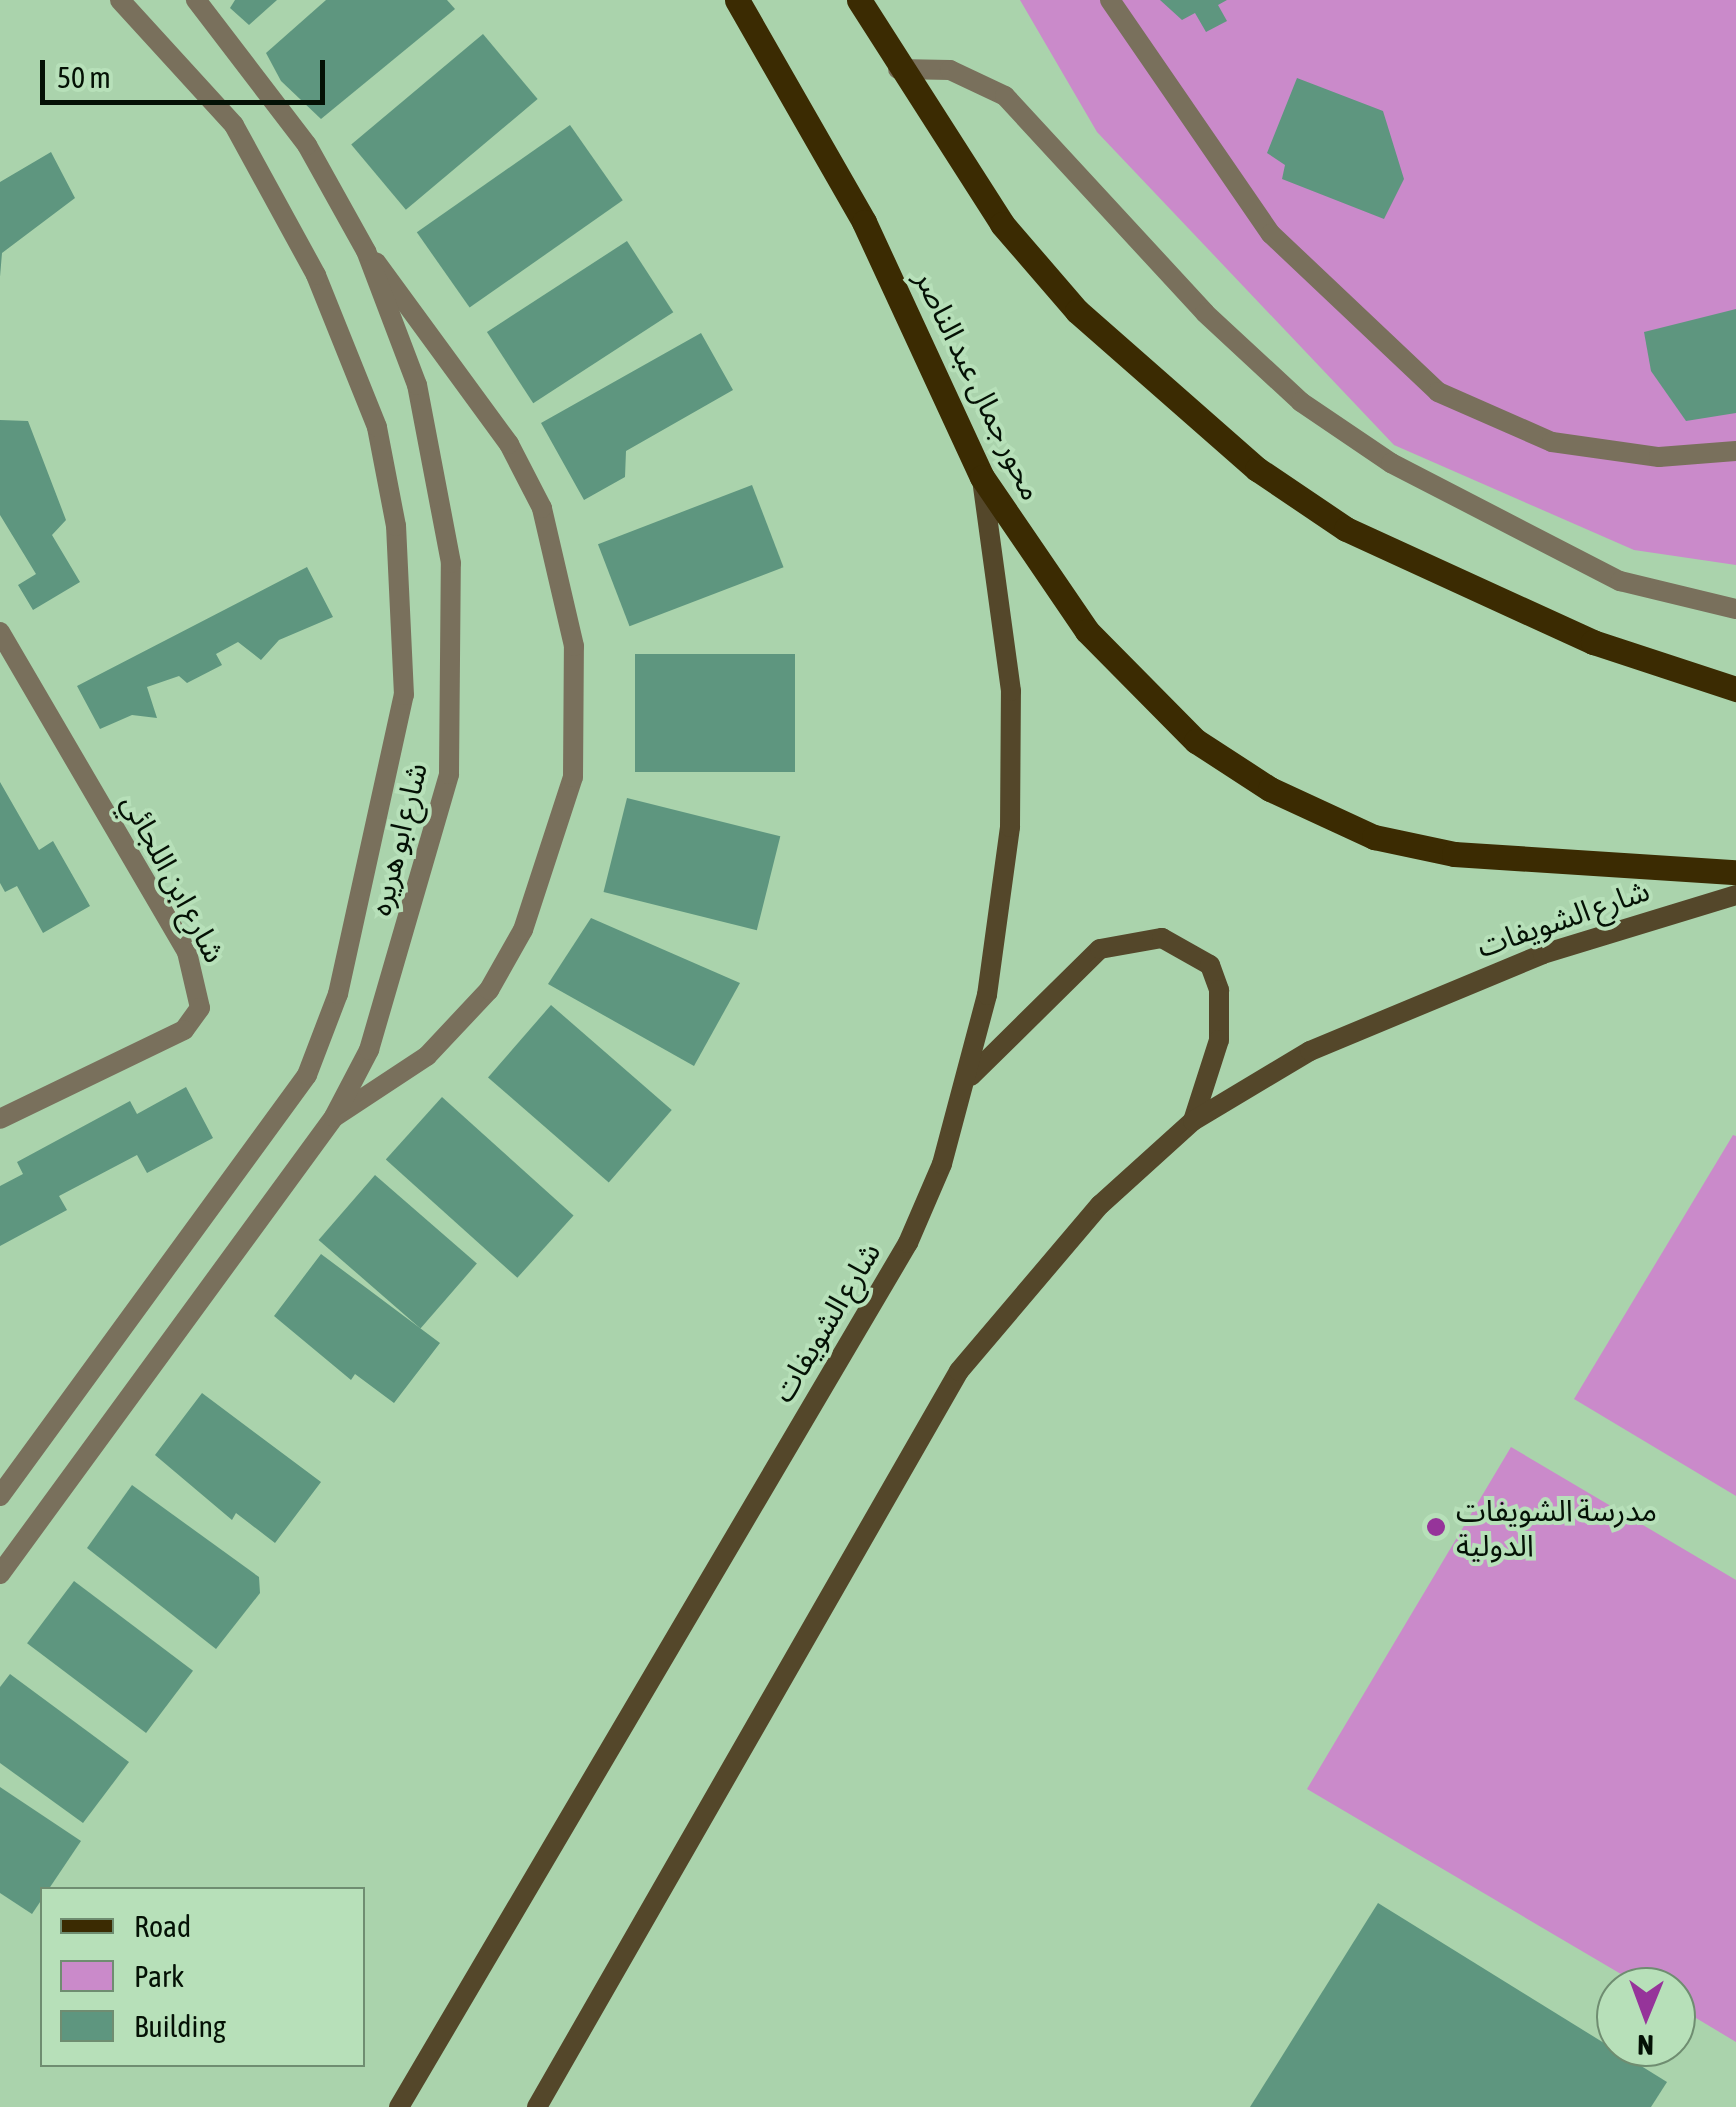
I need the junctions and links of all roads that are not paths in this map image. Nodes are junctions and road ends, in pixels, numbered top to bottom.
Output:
1 (120, 0) edge
2 (196, 0) edge
3 (738, 0) edge
4 (859, 0) edge
5 (1110, 0) edge
6 (898, 69) junction
7 (366, 250) junction
8 (1736, 451) edge
9 (982, 476) junction
10 (1736, 609) edge
11 (0, 632) edge
12 (1736, 689) edge
13 (1736, 872) edge
14 (1736, 895) edge
15 (970, 1078) junction
16 (334, 1117) junction
17 (0, 1119) edge
18 (1193, 1121) junction
19 (0, 1496) edge
20 (0, 1574) edge
21 (399, 2107) edge
22 (537, 2107) edge

1 - 19 street, شارع ابو هريره
2 - 7 street, شارع ابو هريره
3 - 9 main road, محور جمال عبد الناصر
4 - 6 main road
5 - 8 street
6 - 10 street
6 - 12 main road
7 - 16 street, شارع ابو هريره
7 - 16 street
9 - 13 main road, محور جمال عبد الناصر
9 - 15 main road, شارع الشويفات
11 - 17 street, شارع ابن اللجائي
14 - 18 main road, شارع الشويفات
15 - 18 main road
15 - 21 main road, شارع الشويفات
16 - 20 street, شارع ابو هريره
18 - 22 main road, شارع الشويفات

